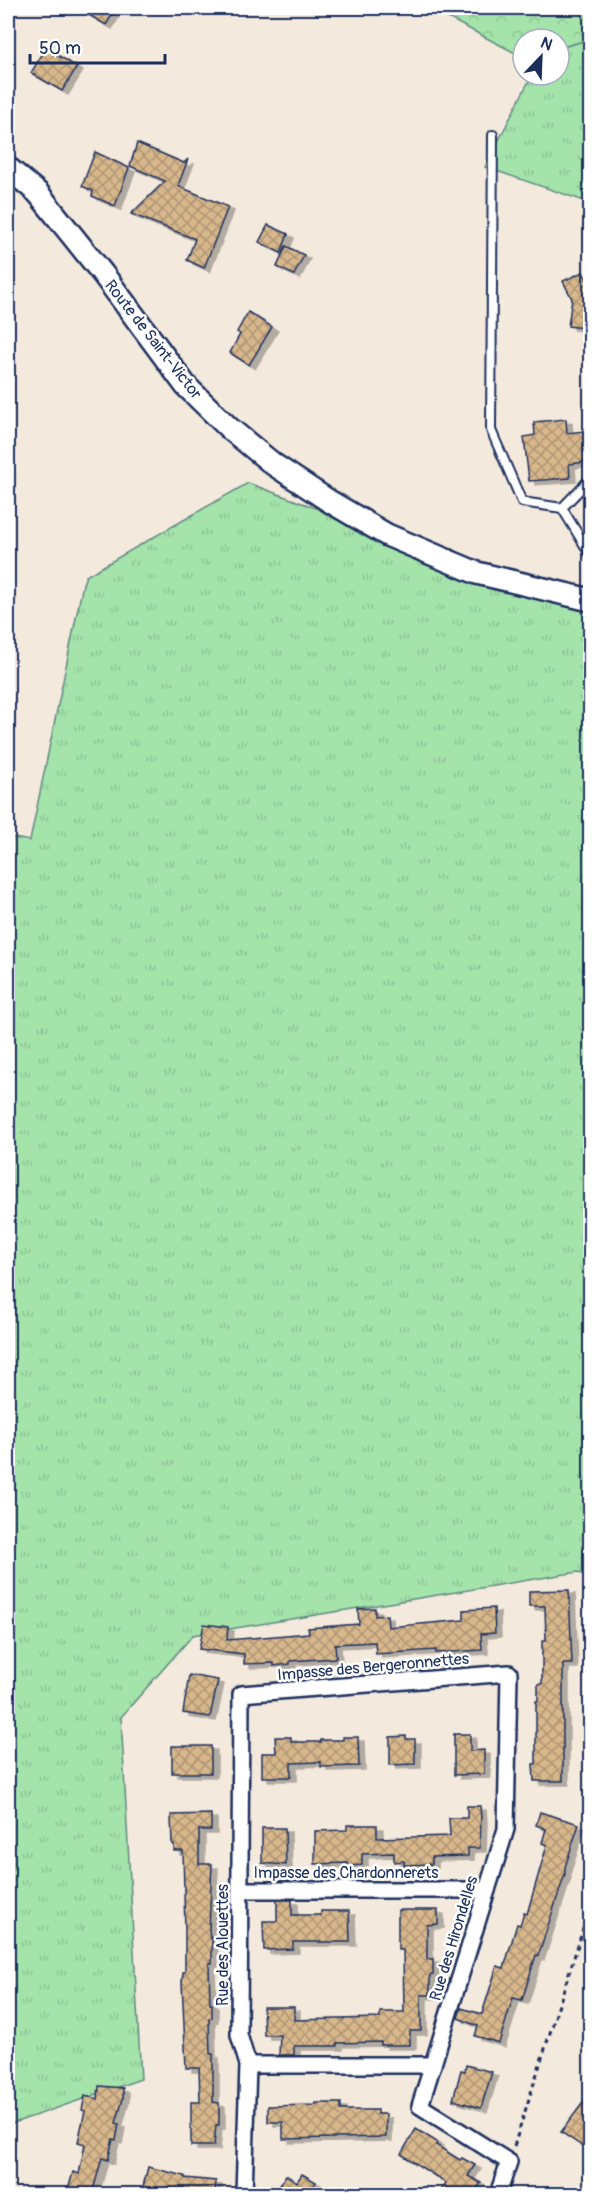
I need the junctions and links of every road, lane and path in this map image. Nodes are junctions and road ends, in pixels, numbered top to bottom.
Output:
1 (493, 135) dead end
2 (8, 168) edge
3 (591, 479) edge
4 (562, 508) junction
5 (591, 554) edge
6 (591, 600) edge
7 (509, 1673) joint
8 (241, 1694) joint
9 (240, 1890) junction
10 (487, 1890) junction
11 (591, 1907) edge
12 (248, 2065) junction
13 (433, 2065) junction
14 (509, 2162) junction
15 (244, 2194) edge
16 (498, 2194) edge

1 - 4 lane
2 - 6 main road, Route de Saint-Victor
3 - 4 lane
4 - 5 lane
7 - 8 street, Impasse des Bergeronnettes
7 - 10 street, Rue des Hirondelles
8 - 9 street, Rue des Alouettes
9 - 10 street, Impasse des Chardonnerets
9 - 12 street, Rue des Alouettes
10 - 13 street, Rue des Hirondelles
11 - 14 path
12 - 13 street
12 - 15 street, Rue des Alouettes
13 - 14 street, Rue des Hirondelles
14 - 16 street

